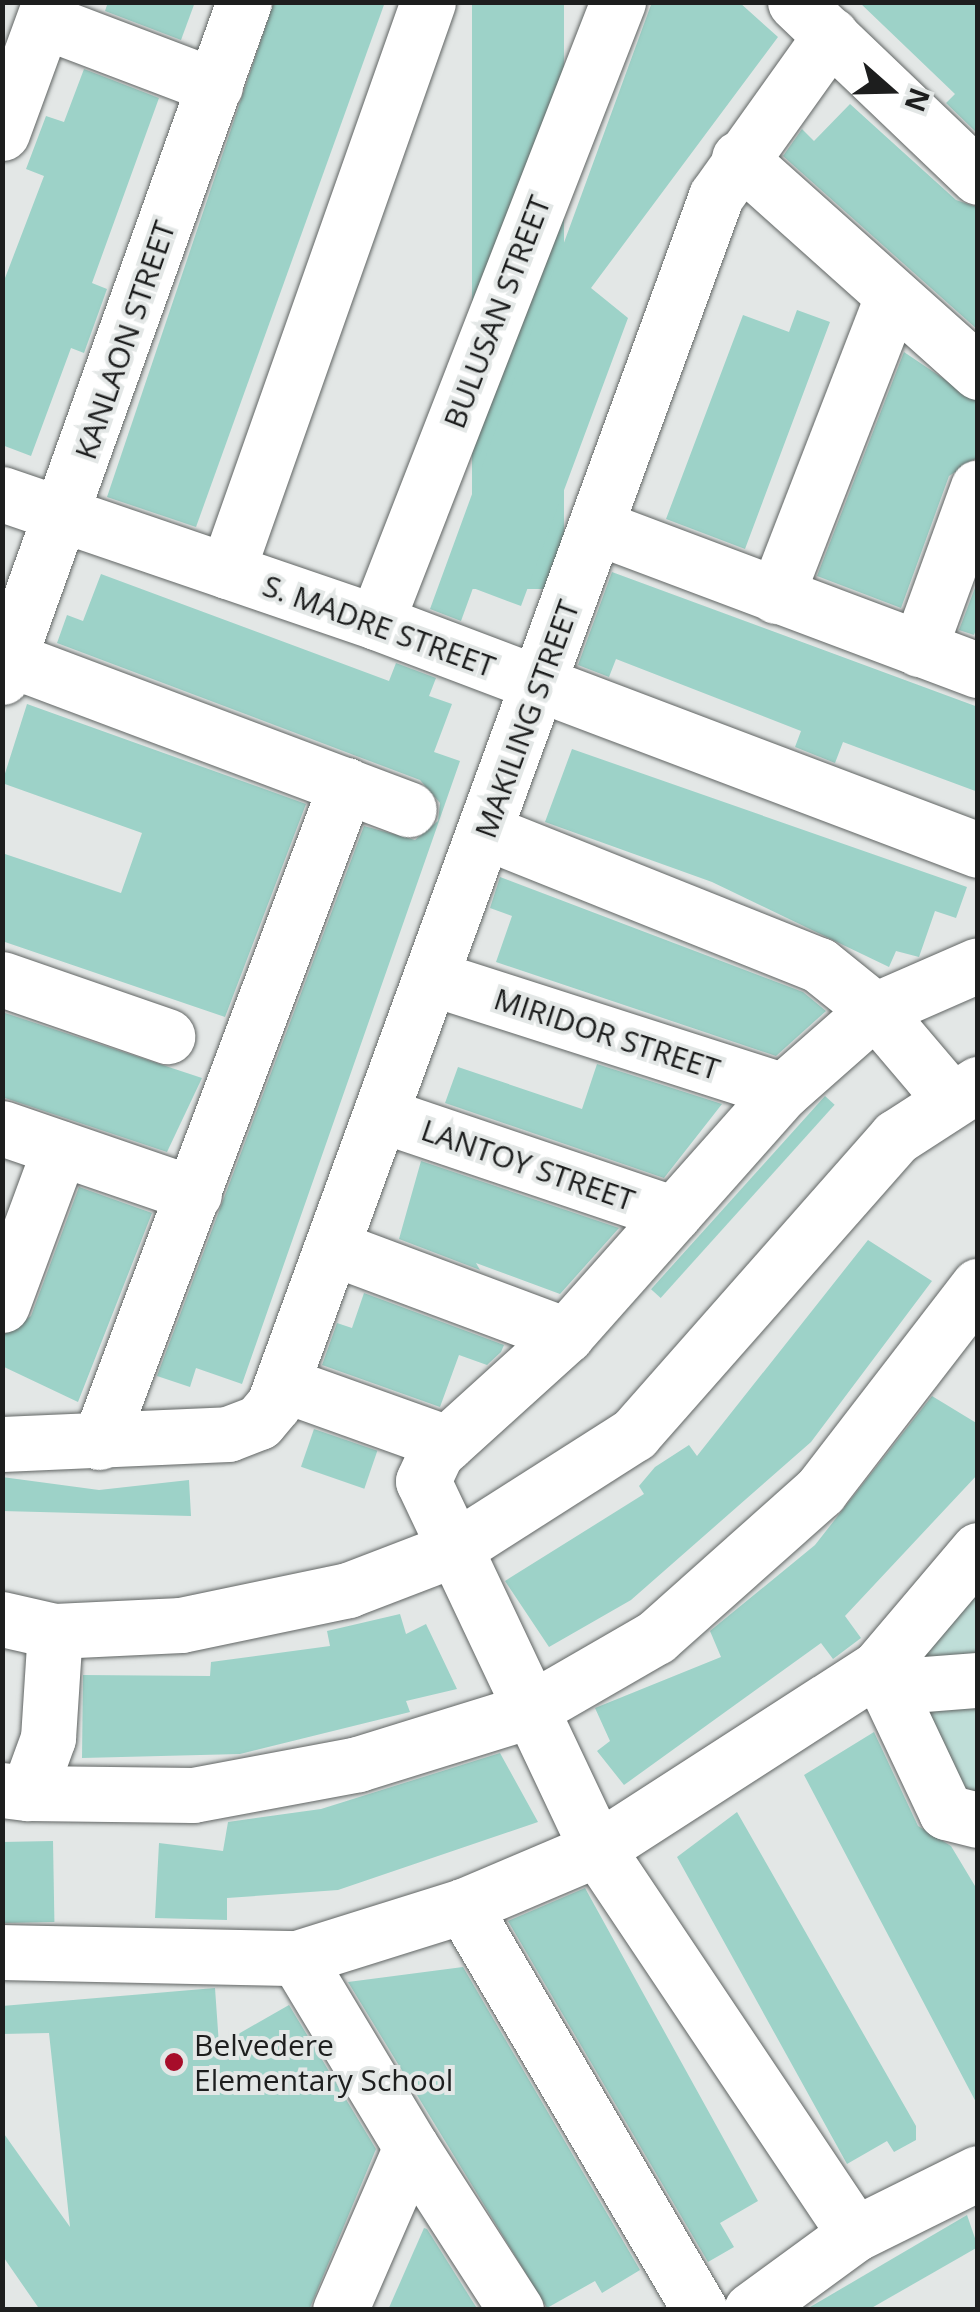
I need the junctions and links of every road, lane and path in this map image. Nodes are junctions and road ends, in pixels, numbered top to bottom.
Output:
1 (244, 2) edge
2 (428, 2) edge
3 (618, 2) edge
4 (47, 12) edge
5 (813, 19) edge
6 (215, 86) junction
7 (2, 133) edge
8 (739, 158) junction
9 (978, 177) edge
10 (892, 297) junction
11 (978, 372) edge
12 (978, 487) edge
13 (2, 494) edge
14 (64, 516) junction
15 (596, 527) junction
16 (227, 571) junction
17 (776, 596) junction
18 (376, 622) junction
19 (919, 649) junction
20 (6, 668) edge
21 (978, 670) edge
22 (540, 684) junction
23 (346, 786) junction
24 (410, 810) dead end
25 (486, 832) junction
26 (978, 850) edge
27 (978, 966) edge
28 (432, 978) junction
29 (2, 979) edge
30 (875, 1010) junction
31 (167, 1036) dead end
32 (783, 1091) junction
33 (964, 1091) edge
34 (382, 1115) junction
35 (2, 1128) edge
36 (60, 1148) junction
37 (194, 1194) junction
38 (674, 1214) junction
39 (332, 1248) junction
40 (978, 1286) edge
41 (4, 1293) edge
42 (566, 1335) junction
43 (271, 1403) junction
44 (100, 1442) junction
45 (447, 1443) junction
46 (2, 1444) edge
47 (452, 1550) junction
48 (978, 1550) edge
49 (2, 1619) edge
50 (55, 1631) junction
51 (882, 1678) junction
52 (978, 1680) edge
53 (526, 1712) junction
54 (15, 1792) edge
55 (962, 1816) edge
56 (597, 1849) junction
57 (978, 1864) edge
58 (463, 1906) junction
59 (2, 1952) edge
60 (297, 1958) junction
61 (410, 2147) junction
62 (978, 2173) edge
63 (855, 2234) junction
64 (340, 2310) edge
65 (516, 2310) edge
66 (700, 2310) edge
67 (751, 2310) edge

1 - 6 street, KANLAON STREET
2 - 16 street
3 - 18 street, BULUSAN STREET
4 - 6 street
4 - 7 street
5 - 8 street, MAKILING STREET
5 - 9 street
6 - 14 street, KANLAON STREET
8 - 10 street
8 - 15 street, MAKILING STREET
10 - 11 street
10 - 17 street
12 - 19 street
13 - 14 street, S. MADRE STREET
14 - 16 street, S. MADRE STREET
14 - 20 street, KANLAON STREET
15 - 17 street
15 - 22 street, MAKILING STREET
16 - 18 street, S. MADRE STREET
17 - 19 street
18 - 22 street, S. MADRE STREET
19 - 21 street
20 - 23 street
22 - 25 street, MAKILING STREET
22 - 26 street, S. MADRE STREET
23 - 24 street
23 - 37 street
25 - 28 street, MAKILING STREET
25 - 30 street
27 - 30 street
28 - 32 street, MIRIDOR STREET
28 - 34 street, MAKILING STREET
29 - 31 street
30 - 32 street
30 - 33 street
32 - 38 street
33 - 47 street
34 - 38 street, LANTOY STREET
34 - 39 street, MAKILING STREET
35 - 36 street
36 - 37 street
36 - 41 street
37 - 44 street
38 - 42 street
39 - 42 street
39 - 43 street, MAKILING STREET
40 - 53 street
42 - 45 street
43 - 44 street
43 - 45 street
44 - 46 street
45 - 47 street
47 - 50 street
47 - 53 street
48 - 51 street
49 - 50 street
50 - 54 street
51 - 52 street
51 - 55 street
51 - 56 street
53 - 54 street
53 - 56 street
55 - 57 street
56 - 58 street
56 - 63 street
58 - 60 street
58 - 66 street
59 - 60 street
60 - 61 street
61 - 64 street
61 - 65 street
62 - 63 street
63 - 67 street

